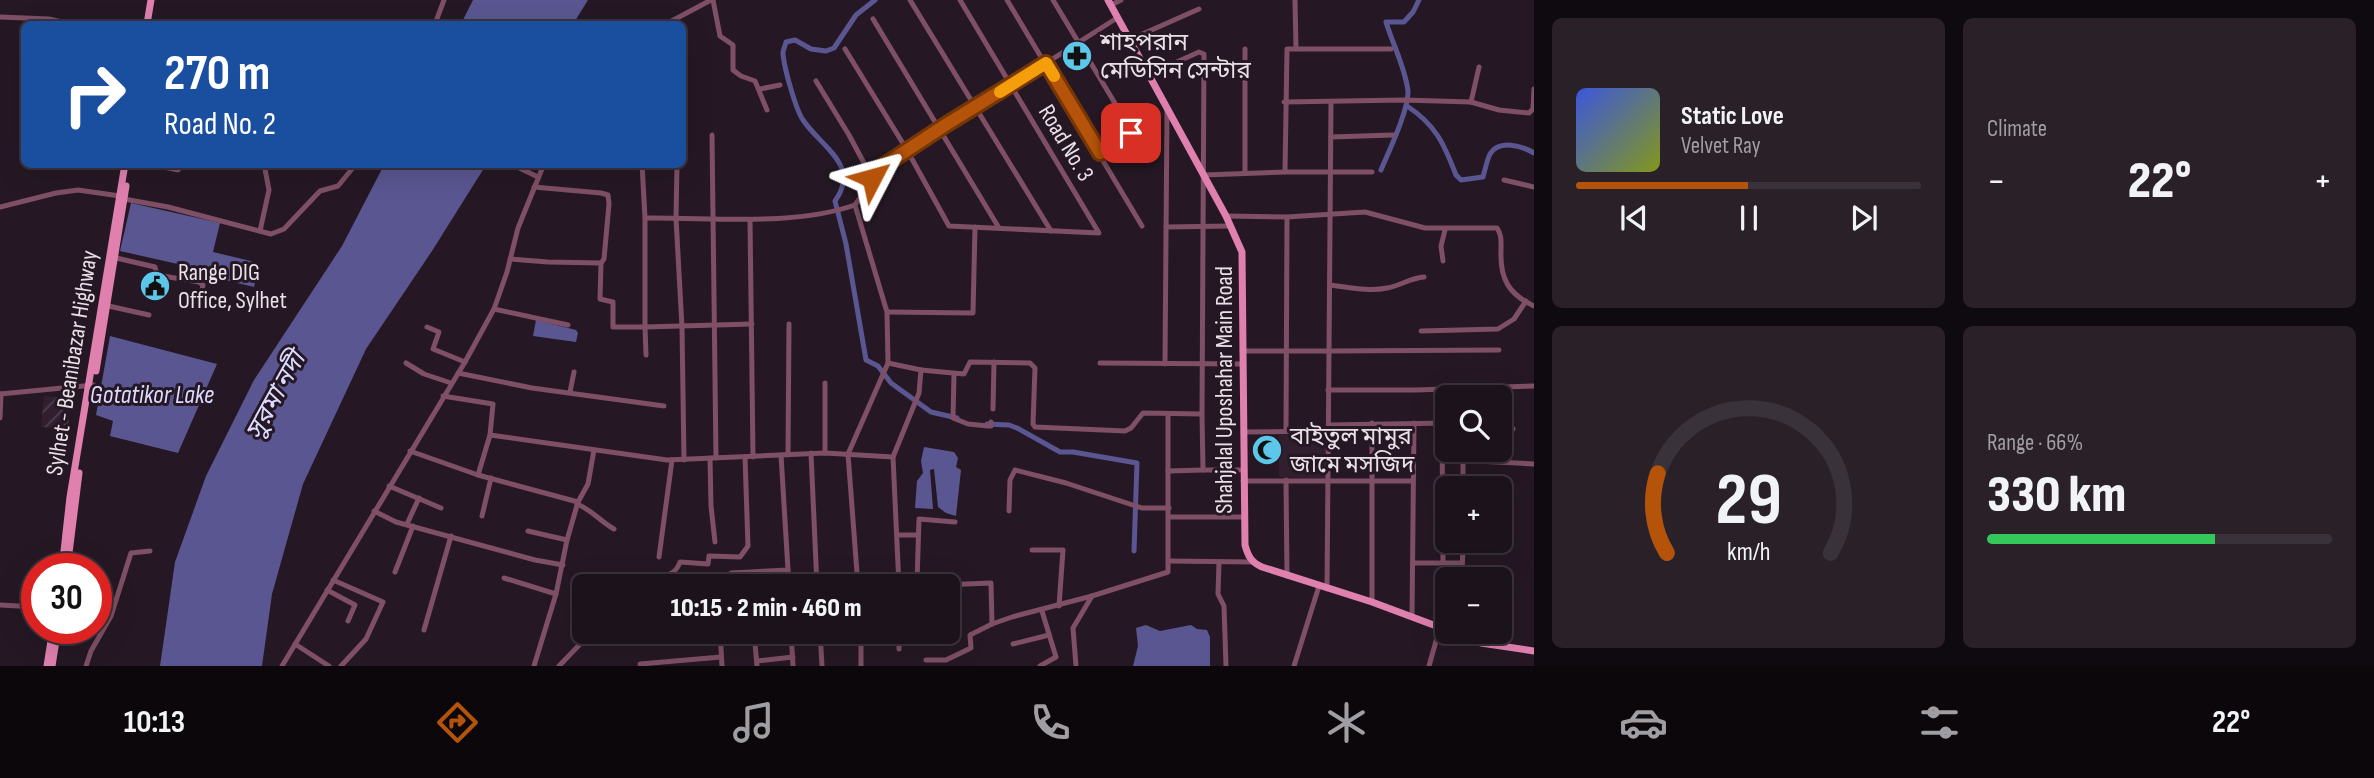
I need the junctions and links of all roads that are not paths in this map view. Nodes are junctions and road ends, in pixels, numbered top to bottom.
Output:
1 (153, 0) edge
2 (444, 0) edge
3 (910, 0) edge
4 (960, 0) edge
5 (1007, 0) edge
6 (1053, 0) edge
7 (1121, 0) edge
8 (1295, 0) edge
9 (709, 1) edge
10 (1109, 3) edge
11 (1199, 9) dead end
12 (0, 16) edge
13 (1117, 18) junction
14 (873, 19) dead end
15 (57, 21) edge
16 (150, 21) edge
17 (436, 21) edge
18 (672, 21) edge
19 (1129, 40) junction
20 (1078, 43) junction
21 (845, 48) dead end
22 (1245, 49) dead end
23 (1296, 49) junction
24 (1391, 49) dead end
25 (1046, 63) junction
26 (1479, 67) dead end
27 (1148, 75) junction
28 (816, 81) dead end
29 (780, 85) dead end
30 (1010, 86) junction
31 (760, 89) junction
32 (1534, 89) edge
33 (1284, 102) junction
34 (1331, 102) junction
35 (1471, 102) junction
36 (976, 107) junction
37 (1167, 109) junction
38 (767, 110) dead end
39 (940, 128) junction
40 (712, 135) dead end
41 (1394, 135) dead end
42 (1331, 137) junction
43 (907, 150) junction
44 (1100, 153) junction
45 (126, 168) edge
46 (265, 168) edge
47 (353, 168) edge
48 (519, 168) edge
49 (542, 168) edge
50 (642, 168) edge
51 (677, 168) edge
52 (1285, 172) junction
53 (1245, 173) junction
54 (1331, 173) junction
55 (1372, 173) dead end
56 (1204, 175) junction
57 (538, 177) junction
58 (872, 178) junction
59 (1504, 180) dead end
60 (534, 187) junction
61 (1534, 187) edge
62 (122, 198) junction
63 (855, 205) junction
64 (0, 207) edge
65 (1331, 215) junction
66 (1226, 216) junction
67 (1287, 217) junction
68 (645, 218) junction
69 (676, 218) junction
70 (715, 219) junction
71 (750, 220) junction
72 (1142, 226) dead end
73 (1231, 226) junction
74 (975, 227) junction
75 (1166, 227) junction
76 (1203, 227) junction
77 (999, 229) junction
78 (1445, 230) junction
79 (260, 231) junction
80 (1051, 231) junction
81 (112, 257) junction
82 (510, 259) junction
83 (1443, 261) dead end
84 (601, 263) junction
85 (1424, 276) dead end
86 (1330, 285) junction
87 (1526, 301) junction
88 (199, 304) dead end
89 (104, 305) junction
90 (1534, 306) edge
91 (494, 309) junction
92 (887, 312) junction
93 (149, 315) dead end
94 (752, 324) junction
95 (789, 324) dead end
96 (568, 325) dead end
97 (714, 325) junction
98 (427, 327) dead end
99 (645, 327) junction
100 (682, 327) junction
101 (1421, 331) dead end
102 (1499, 350) dead end
103 (1242, 351) junction
104 (1329, 351) junction
105 (1286, 352) junction
106 (646, 355) dead end
107 (465, 362) junction
108 (994, 362) junction
109 (406, 363) dead end
110 (888, 363) junction
111 (1100, 363) dead end
112 (1165, 364) junction
113 (1202, 364) junction
114 (1242, 364) junction
115 (921, 370) junction
116 (574, 372) dead end
117 (458, 373) junction
118 (954, 374) junction
119 (451, 383) junction
120 (825, 383) dead end
121 (92, 384) junction
122 (1534, 386) edge
123 (1328, 390) junction
124 (570, 392) junction
125 (1, 394) edge
126 (443, 396) junction
127 (664, 406) dead end
128 (993, 409) dead end
129 (1168, 414) junction
130 (1202, 414) junction
131 (0, 418) edge
132 (1372, 423) junction
133 (1414, 423) junction
134 (1435, 423) edge
135 (991, 424) dead end
136 (1329, 428) junction
137 (1286, 431) junction
138 (1242, 432) junction
139 (490, 435) junction
140 (594, 450) junction
141 (410, 451) junction
142 (811, 453) junction
143 (825, 453) junction
144 (848, 454) junction
145 (785, 455) junction
146 (745, 457) junction
147 (753, 457) junction
148 (893, 457) junction
149 (713, 458) junction
150 (672, 460) junction
151 (684, 460) junction
152 (1444, 462) edge
153 (1487, 462) edge
154 (1534, 464) edge
155 (1203, 470) junction
156 (1243, 470) junction
157 (1168, 471) junction
158 (478, 475) junction
159 (491, 478) junction
160 (1328, 479) junction
161 (1286, 480) junction
162 (1372, 480) junction
163 (1243, 481) junction
164 (1413, 481) junction
165 (389, 486) junction
166 (419, 498) junction
167 (578, 503) junction
168 (441, 508) dead end
169 (1169, 508) junction
170 (374, 511) junction
171 (1009, 511) dead end
172 (482, 516) dead end
173 (1169, 517) junction
174 (1244, 517) junction
175 (955, 522) dead end
176 (410, 525) junction
177 (614, 529) dead end
178 (528, 531) dead end
179 (897, 535) junction
180 (918, 535) junction
181 (451, 536) junction
182 (567, 540) junction
183 (715, 542) dead end
184 (1032, 550) dead end
185 (150, 551) dead end
186 (66, 553) edge
187 (1462, 553) edge
188 (659, 557) dead end
189 (1169, 561) junction
190 (1219, 562) junction
191 (1252, 562) junction
192 (1443, 562) junction
193 (1413, 563) junction
194 (1462, 563) junction
195 (563, 565) junction
196 (1462, 567) edge
197 (788, 570) junction
198 (395, 572) dead end
199 (732, 573) dead end
200 (672, 574) edge
201 (788, 574) edge
202 (816, 574) edge
203 (857, 574) edge
204 (899, 574) edge
205 (1287, 576) junction
206 (504, 578) dead end
207 (333, 580) junction
208 (1319, 586) junction
209 (1327, 589) junction
210 (327, 590) junction
211 (556, 594) junction
212 (1092, 596) junction
213 (1372, 602) junction
214 (0, 606) edge
215 (1059, 606) junction
216 (21, 607) edge
217 (1042, 611) junction
218 (1412, 617) junction
219 (348, 621) dead end
220 (992, 624) junction
221 (1435, 626) edge
222 (424, 630) dead end
223 (1049, 635) junction
224 (1013, 643) dead end
225 (52, 644) edge
226 (54, 644) edge
227 (295, 644) junction
228 (580, 644) edge
229 (720, 644) edge
230 (755, 644) edge
231 (792, 644) edge
232 (821, 644) edge
233 (861, 644) edge
234 (900, 644) edge
235 (1438, 644) edge
236 (1487, 644) edge
237 (900, 649) dead end
238 (1534, 651) edge
239 (721, 657) junction
240 (793, 657) junction
241 (926, 660) dead end
242 (640, 664) dead end
243 (757, 664) edge
244 (47, 666) edge
245 (52, 666) edge
246 (86, 666) edge
247 (282, 666) edge
248 (329, 666) edge
249 (341, 666) edge
250 (534, 666) edge
251 (559, 666) edge
252 (722, 666) edge
253 (793, 666) edge
254 (822, 666) edge
255 (861, 666) edge
256 (1040, 666) edge
257 (1076, 666) edge
258 (1226, 666) edge
259 (1294, 666) edge
260 (1429, 666) edge

1 - 16 main road
2 - 17 street
3 - 36 street
4 - 30 street, Road No. 3
5 - 25 street
6 - 20 street
7 - 10 street
8 - 23 street
9 - 18 street
9 - 31 street
10 - 13 main road, Shahjalal Uposhahar Main Road
11 - 19 street
12 - 15 street
13 - 19 main road, Shahjalal Uposhahar Main Road
13 - 20 street
14 - 39 street
19 - 27 main road, Shahjalal Uposhahar Main Road
20 - 25 street
20 - 44 street
21 - 43 street
22 - 53 street
23 - 24 street
23 - 33 street
25 - 30 street
25 - 44 street
26 - 35 street
27 - 37 main road, Shahjalal Uposhahar Main Road
27 - 56 street
28 - 58 street
29 - 31 street
30 - 36 street
30 - 80 street, Road No. 3
31 - 38 street
32 - 35 street
33 - 34 street
33 - 52 street
34 - 35 street
34 - 42 street
36 - 39 street
36 - 80 street
37 - 56 main road, Shahjalal Uposhahar Main Road
37 - 75 street
39 - 43 street
39 - 77 street
40 - 70 street
41 - 42 street
42 - 54 street
43 - 58 street
43 - 74 street
44 - 72 street
45 - 62 main road, Sylhet - Beanibazar Highway
46 - 79 street
47 - 79 street
48 - 57 street
49 - 57 street
50 - 68 street
51 - 69 street
52 - 53 street
52 - 54 street
53 - 56 street
54 - 55 street
54 - 65 street
56 - 66 main road, Shahjalal Uposhahar Main Road
56 - 76 street
57 - 60 street
58 - 63 street
59 - 61 street
60 - 82 street
60 - 84 street
62 - 64 street
62 - 79 street
62 - 81 main road, Sylhet - Beanibazar Highway
63 - 71 street
63 - 92 street
65 - 67 street
65 - 78 street
65 - 86 street
66 - 67 street
66 - 73 main road, Shahjalal Uposhahar Main Road
67 - 105 street
68 - 69 street
68 - 99 street
69 - 70 street
69 - 100 street
70 - 71 street
70 - 97 street
71 - 94 street
73 - 76 street
73 - 103 main road, Shahjalal Uposhahar Main Road
74 - 77 street
74 - 92 street
75 - 76 street
75 - 112 street
76 - 113 street
77 - 80 street
78 - 83 street
78 - 87 street
81 - 88 street
81 - 89 main road, Sylhet - Beanibazar Highway
82 - 84 street
82 - 91 street
84 - 99 street
85 - 86 street
86 - 104 street
87 - 90 street
87 - 101 street
89 - 93 street
89 - 121 main road, Sylhet - Beanibazar Highway
91 - 96 street
91 - 107 street
92 - 110 street
94 - 97 street
94 - 147 street
95 - 145 street
97 - 100 street
97 - 149 street
98 - 107 street
99 - 100 street
99 - 106 street
100 - 151 street
102 - 104 street
103 - 105 street
103 - 114 main road, Shahjalal Uposhahar Main Road
104 - 105 street
104 - 123 street
105 - 137 street
107 - 117 street
108 - 118 street
108 - 128 street
108 - 129 street
109 - 119 street
110 - 115 street
110 - 144 street
111 - 112 street
112 - 113 street
113 - 114 street
113 - 130 street
114 - 138 main road, Shahjalal Uposhahar Main Road
115 - 118 street
115 - 148 street
116 - 124 street
117 - 119 street
117 - 124 street
118 - 135 street
119 - 126 street
120 - 143 street
121 - 125 street
121 - 186 main road, Sylhet - Beanibazar Highway
122 - 123 street
123 - 136 street
124 - 127 street
125 - 131 street
126 - 139 street
126 - 141 street
129 - 130 street
129 - 157 street
130 - 155 street
132 - 133 street
132 - 136 street
132 - 162 street
133 - 134 street
133 - 164 street
136 - 137 street
136 - 160 street
137 - 138 street
138 - 156 main road, Shahjalal Uposhahar Main Road
139 - 140 street
139 - 158 street
140 - 150 street
140 - 167 street
141 - 158 street
141 - 165 street
142 - 143 street
142 - 145 street
142 - 202 street
143 - 144 street
144 - 148 street
144 - 203 street
145 - 147 street
145 - 197 street
146 - 147 street
146 - 149 street
146 - 200 street
148 - 179 street
149 - 151 street
149 - 183 street
150 - 151 street
150 - 188 street
152 - 192 street
153 - 154 street
155 - 156 street
155 - 157 street
156 - 163 main road, Shahjalal Uposhahar Main Road
157 - 169 street
158 - 159 street
159 - 167 street
159 - 172 street
160 - 161 street
160 - 162 street
160 - 209 street
161 - 163 street
161 - 205 street
162 - 164 street
162 - 213 street
163 - 174 main road, Shahjalal Uposhahar Main Road
164 - 193 street
165 - 166 street
165 - 170 street
166 - 168 street
166 - 176 street
167 - 177 street
167 - 182 street
169 - 171 street
169 - 173 street
170 - 176 street
170 - 207 street
173 - 174 street
173 - 189 street
174 - 191 main road, Shahjalal Uposhahar Main Road
175 - 180 street
176 - 181 street
176 - 198 street
178 - 182 street
179 - 180 street
179 - 204 street
180 - 220 street
181 - 195 street
181 - 222 street
182 - 195 street
184 - 215 street
185 - 246 street
187 - 194 street
189 - 190 street
189 - 212 street
190 - 191 street
190 - 258 street
191 - 205 main road
192 - 193 street
192 - 194 street
193 - 218 street
194 - 196 street
195 - 211 street
197 - 199 street
197 - 201 street
205 - 208 main road
206 - 211 street
207 - 210 street
207 - 249 street
208 - 209 main road
208 - 259 street
209 - 213 main road
210 - 219 street
210 - 227 street
211 - 250 street
212 - 215 street
212 - 257 street
213 - 218 main road
214 - 216 street
215 - 217 street
217 - 220 street
217 - 223 street
218 - 221 main road
220 - 241 street
223 - 224 street
223 - 256 street
225 - 244 main road
226 - 245 main road
227 - 247 street
227 - 248 street
228 - 251 street
229 - 239 street
230 - 243 street
231 - 240 street
232 - 254 street
233 - 255 street
234 - 237 street
235 - 260 street
236 - 238 main road
239 - 242 street
239 - 252 street
240 - 243 street
240 - 253 street

